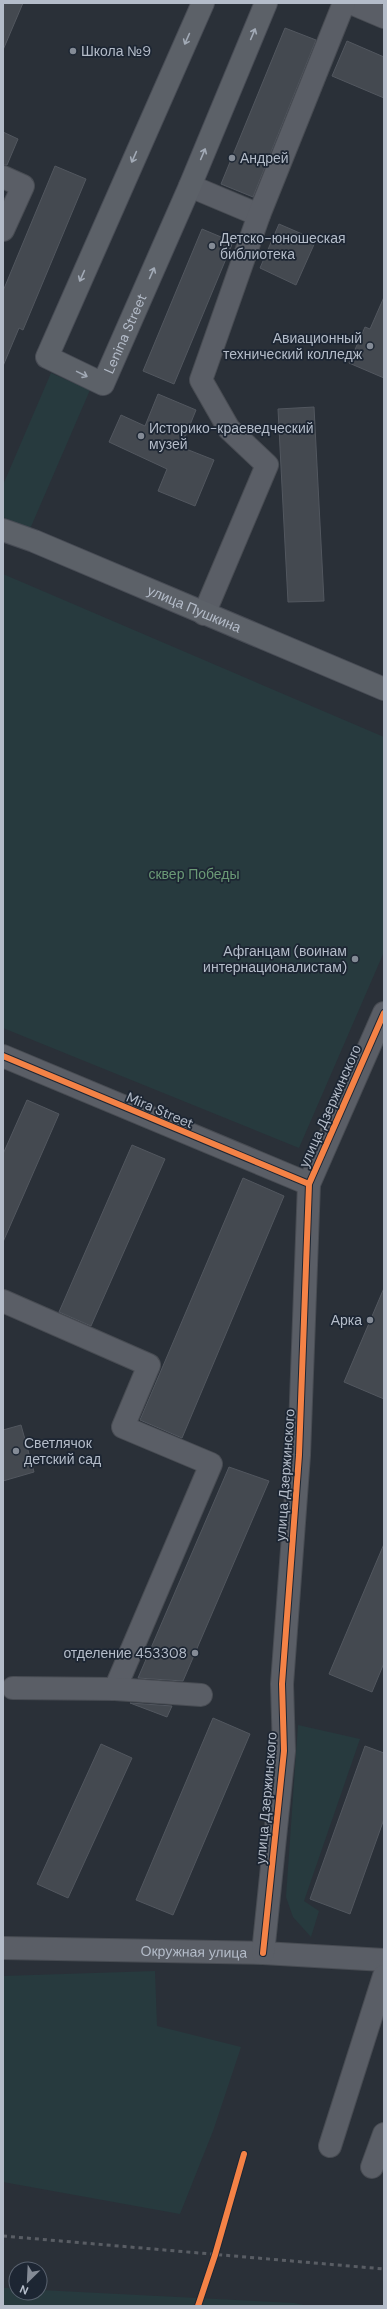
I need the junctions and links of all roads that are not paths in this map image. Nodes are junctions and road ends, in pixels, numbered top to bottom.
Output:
1 (203, 3) edge
2 (266, 3) edge
3 (344, 3) edge
4 (351, 3) edge
5 (384, 17) edge
6 (3, 177) edge
7 (190, 186) junction
8 (259, 215) junction
9 (3, 230) edge
10 (3, 530) edge
11 (204, 614) junction
12 (384, 689) edge
13 (384, 1013) edge
14 (3, 1056) edge
15 (308, 1184) junction
16 (3, 1301) edge
17 (13, 1688) dead end
18 (115, 1689) junction
19 (201, 1695) dead end
20 (3, 1948) edge
21 (263, 1953) junction
22 (384, 1960) edge
23 (384, 1976) edge
24 (384, 2134) edge
25 (330, 2146) dead end
26 (372, 2167) dead end

1 -> 7 main road, Lenina Street
7 -> 2 main road, Lenina Street
3 - 8 street
4 - 5 street
6 - 9 street
7 - 8 street
8 - 11 street
10 - 11 main road, улица Пушкина
11 - 12 main road, улица Пушкина
13 - 15 street, улица Дзержинского
14 - 15 street, Mira Street
15 - 21 street, улица Дзержинского
16 - 18 street
17 - 18 street
18 - 19 street
20 - 21 street, Окружная улица
21 - 22 street, Окружная улица
23 - 25 street
24 - 26 street

